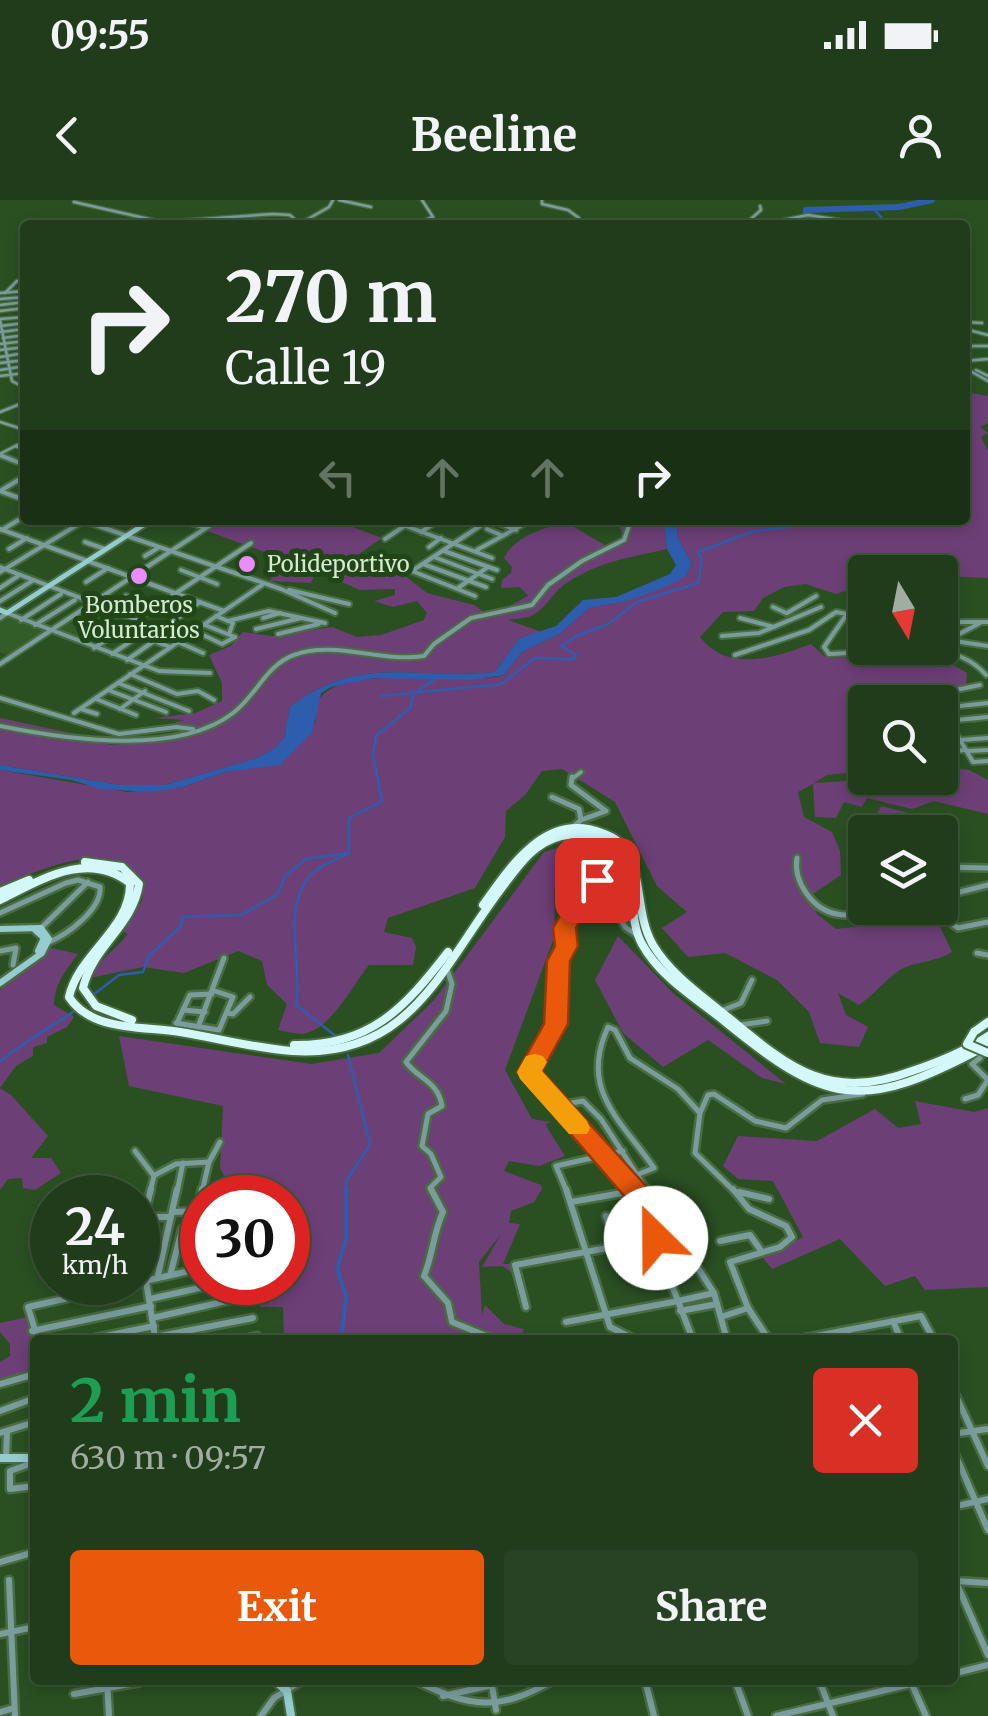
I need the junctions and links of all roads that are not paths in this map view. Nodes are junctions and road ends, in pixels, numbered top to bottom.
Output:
1 (333, 200) edge
2 (339, 200) edge
3 (422, 200) edge
4 (542, 200) edge
5 (74, 202) dead end
6 (371, 206) dead end
7 (760, 206) dead end
8 (153, 220) edge
9 (190, 220) edge
10 (296, 220) edge
11 (308, 220) edge
12 (424, 220) edge
13 (578, 220) edge
14 (750, 220) edge
15 (777, 220) edge
16 (840, 220) edge
17 (20, 291) edge
18 (1, 300) edge
19 (970, 322) edge
20 (982, 323) dead end
21 (3, 347) edge
22 (20, 367) edge
23 (0, 376) edge
24 (20, 379) edge
25 (20, 443) edge
26 (14, 446) junction
27 (20, 448) edge
28 (0, 455) edge
29 (6, 478) dead end
30 (20, 479) edge
31 (17, 481) junction
32 (0, 491) edge
33 (76, 525) edge
34 (96, 525) edge
35 (143, 525) edge
36 (197, 525) edge
37 (210, 525) edge
38 (432, 525) edge
39 (482, 525) edge
40 (503, 525) edge
41 (523, 525) edge
42 (629, 525) edge
43 (404, 526) joint
44 (206, 528) junction
45 (486, 529) dead end
46 (1, 530) edge
47 (516, 530) junction
48 (422, 532) junction
49 (501, 534) junction
50 (126, 536) junction
51 (26, 538) junction
52 (440, 538) junction
53 (385, 539) dead end
54 (85, 542) dead end
55 (454, 543) junction
56 (251, 544) dead end
57 (46, 546) junction
58 (429, 547) dead end
59 (158, 548) junction
60 (9, 549) dead end
61 (106, 549) junction
62 (444, 550) junction
63 (476, 551) junction
64 (171, 552) junction
65 (145, 556) dead end
66 (434, 557) junction
67 (89, 561) junction
68 (482, 564) junction
69 (422, 565) junction
70 (488, 567) junction
71 (108, 568) junction
72 (394, 568) dead end
73 (413, 568) junction
74 (217, 569) junction
75 (2, 570) edge
76 (181, 570) dead end
77 (497, 570) dead end
78 (479, 574) junction
79 (19, 575) junction
80 (132, 578) junction
81 (202, 578) junction
82 (492, 579) dead end
83 (32, 581) junction
84 (469, 581) junction
85 (86, 582) dead end
86 (217, 584) dead end
87 (262, 585) junction
88 (486, 587) dead end
89 (0, 588) edge
90 (46, 588) junction
91 (458, 588) junction
92 (282, 590) junction
93 (62, 594) junction
94 (179, 595) junction
95 (126, 596) dead end
96 (476, 596) dead end
97 (816, 596) dead end
98 (76, 599) junction
99 (0, 601) edge
100 (142, 602) junction
101 (200, 602) junction
102 (349, 604) dead end
103 (92, 605) junction
104 (772, 607) dead end
105 (821, 607) dead end
106 (157, 608) junction
107 (300, 610) dead end
108 (224, 611) junction
109 (282, 613) junction
110 (335, 613) dead end
111 (787, 613) junction
112 (2, 614) edge
113 (291, 614) junction
114 (808, 614) junction
115 (122, 615) junction
116 (216, 616) junction
117 (263, 618) dead end
118 (303, 618) junction
119 (740, 618) dead end
120 (798, 618) junction
121 (824, 619) junction
122 (22, 620) junction
123 (137, 621) junction
124 (986, 621) edge
125 (230, 622) junction
126 (958, 622) edge
127 (204, 624) junction
128 (35, 625) junction
129 (774, 627) junction
130 (162, 629) junction
131 (256, 629) dead end
132 (146, 631) dead end
133 (194, 631) junction
134 (50, 632) junction
135 (278, 634) dead end
136 (232, 635) junction
137 (722, 636) dead end
138 (185, 638) junction
139 (178, 642) junction
140 (964, 646) junction
141 (988, 646) edge
142 (170, 647) junction
143 (94, 648) junction
144 (958, 650) edge
145 (203, 653) dead end
146 (958, 653) edge
147 (0, 654) edge
148 (112, 654) junction
149 (848, 654) edge
150 (735, 655) dead end
151 (9, 658) junction
152 (128, 660) junction
153 (0, 664) edge
154 (143, 666) junction
155 (210, 673) dead end
156 (130, 674) junction
157 (986, 675) dead end
158 (118, 683) junction
159 (980, 686) dead end
160 (108, 690) junction
161 (958, 690) edge
162 (145, 691) junction
163 (0, 698) edge
164 (96, 699) junction
165 (133, 700) junction
166 (214, 700) dead end
167 (988, 703) edge
168 (958, 704) edge
169 (81, 709) junction
170 (120, 709) junction
171 (189, 711) dead end
172 (166, 712) dead end
173 (74, 713) dead end
174 (97, 714) dead end
175 (136, 715) dead end
176 (988, 717) edge
177 (958, 720) edge
178 (0, 726) edge
179 (196, 729) junction
180 (958, 736) edge
181 (988, 738) edge
182 (960, 739) junction
183 (988, 750) edge
184 (958, 751) edge
185 (967, 751) junction
186 (988, 761) edge
187 (581, 772) dead end
188 (552, 798) dead end
189 (581, 820) junction
190 (572, 828) junction
191 (797, 858) dead end
192 (958, 867) edge
193 (988, 868) edge
194 (88, 882) junction
195 (962, 883) dead end
196 (988, 885) edge
197 (958, 888) edge
198 (958, 892) edge
199 (0, 896) edge
200 (0, 912) edge
201 (848, 914) edge
202 (988, 922) edge
203 (954, 925) edge
204 (38, 928) junction
205 (0, 930) edge
206 (638, 935) junction
207 (49, 942) junction
208 (0, 951) edge
209 (977, 953) dead end
210 (988, 955) edge
211 (224, 958) dead end
212 (448, 961) junction
213 (15, 967) junction
214 (0, 968) edge
215 (0, 980) edge
216 (752, 980) dead end
217 (214, 992) junction
218 (250, 997) dead end
219 (181, 1010) junction
220 (721, 1011) junction
221 (204, 1012) junction
222 (227, 1014) junction
223 (766, 1021) dead end
224 (988, 1022) edge
225 (176, 1024) junction
226 (738, 1026) junction
227 (198, 1027) junction
228 (988, 1036) edge
229 (287, 1046) junction
230 (986, 1049) edge
231 (988, 1080) edge
232 (863, 1094) junction
233 (604, 1100) junction
234 (558, 1106) junction
235 (977, 1110) dead end
236 (700, 1114) junction
237 (601, 1118) junction
238 (220, 1142) dead end
239 (135, 1150) dead end
240 (623, 1152) junction
241 (606, 1157) junction
242 (208, 1162) junction
243 (183, 1163) junction
244 (638, 1174) junction
245 (153, 1175) edge
246 (156, 1175) edge
247 (206, 1175) edge
248 (733, 1188) junction
249 (649, 1189) junction
250 (636, 1192) junction
251 (769, 1199) dead end
252 (572, 1202) junction
253 (180, 1213) edge
254 (172, 1214) junction
255 (160, 1215) edge
256 (606, 1216) dead end
257 (180, 1236) edge
258 (656, 1238) junction
259 (720, 1241) dead end
260 (616, 1245) junction
261 (585, 1250) junction
262 (762, 1252) junction
263 (160, 1266) edge
264 (180, 1271) edge
265 (170, 1272) junction
266 (160, 1274) edge
267 (714, 1294) junction
268 (678, 1300) junction
269 (717, 1304) junction
270 (37, 1305) edge
271 (142, 1305) edge
272 (150, 1305) edge
273 (218, 1305) edge
274 (526, 1307) dead end
275 (748, 1308) junction
276 (680, 1311) junction
277 (607, 1313) junction
278 (721, 1317) junction
279 (253, 1318) dead end
280 (894, 1321) junction
281 (153, 1322) junction
282 (566, 1322) dead end
283 (847, 1330) junction
284 (32, 1331) junction
285 (35, 1335) edge
286 (105, 1335) edge
287 (155, 1335) edge
288 (174, 1335) edge
289 (484, 1335) edge
290 (626, 1335) edge
291 (690, 1335) edge
292 (726, 1335) edge
293 (767, 1335) edge
294 (821, 1335) edge
295 (850, 1335) edge
296 (899, 1335) edge
297 (932, 1335) edge
298 (30, 1375) edge
299 (0, 1384) edge
300 (30, 1400) edge
301 (958, 1400) edge
302 (0, 1411) edge
303 (30, 1424) edge
304 (988, 1428) edge
305 (974, 1432) junction
306 (4, 1433) edge
307 (958, 1433) edge
308 (3, 1458) edge
309 (30, 1460) edge
310 (958, 1461) edge
311 (30, 1462) edge
312 (988, 1466) edge
313 (30, 1487) edge
314 (988, 1499) edge
315 (976, 1502) junction
316 (958, 1506) edge
317 (988, 1530) edge
318 (30, 1553) edge
319 (0, 1562) edge
320 (958, 1579) edge
321 (9, 1580) dead end
322 (987, 1580) edge
323 (958, 1588) edge
324 (30, 1628) edge
325 (11, 1632) junction
326 (0, 1634) edge
327 (988, 1655) edge
328 (988, 1665) edge
329 (958, 1672) edge
330 (104, 1685) edge
331 (107, 1685) edge
332 (280, 1685) edge
333 (296, 1685) edge
334 (431, 1685) edge
335 (481, 1685) edge
336 (492, 1685) edge
337 (548, 1685) edge
338 (645, 1685) edge
339 (737, 1685) edge
340 (821, 1685) edge
341 (900, 1685) edge
342 (912, 1685) edge
343 (287, 1691) junction
344 (74, 1694) dead end
345 (443, 1696) junction
346 (828, 1705) junction
347 (496, 1710) junction
348 (0, 1712) edge
349 (14, 1712) edge
350 (266, 1713) edge
351 (109, 1716) edge
352 (291, 1716) edge
353 (654, 1716) edge
354 (748, 1716) edge
355 (776, 1716) edge
356 (832, 1716) edge
357 (926, 1716) edge

1 - 11 street
2 - 6 street
3 - 12 street
4 - 13 street
5 - 8 street
7 - 14 street
9 - 10 street
15 - 16 street
17 - 18 street
19 - 20 street
21 - 22 street
21 - 23 street
21 - 24 street
25 - 26 street
26 - 27 street
26 - 28 street
29 - 31 street
30 - 31 street
31 - 32 street
33 - 57 street
34 - 50 street
35 - 50 main road
36 - 44 street
37 - 44 street
38 - 48 street
39 - 55 street
40 - 47 street
41 - 47 street
42 - 179 street
43 - 48 street
43 - 53 street
44 - 64 street
45 - 49 street
46 - 51 street
47 - 49 street
48 - 52 street
49 - 63 street
50 - 59 street
50 - 61 main road
51 - 57 street
51 - 60 street
52 - 55 street
52 - 58 street
54 - 61 street
55 - 62 street
55 - 63 street
56 - 74 street
57 - 67 street
57 - 75 street
59 - 64 street
59 - 65 street
61 - 67 main road
62 - 66 street
62 - 68 street
63 - 68 street
64 - 74 street
64 - 80 street
66 - 69 street
66 - 78 street
67 - 71 street
67 - 90 main road
68 - 70 street
69 - 73 street
69 - 84 street
70 - 77 street
70 - 78 street
71 - 80 street
71 - 85 street
72 - 73 street
73 - 91 street
74 - 81 street
74 - 87 street
75 - 79 street
76 - 81 street
78 - 82 street
78 - 84 street
79 - 83 street
79 - 89 street
80 - 94 street
80 - 103 street
81 - 86 street
81 - 94 street
83 - 90 street
83 - 99 street
84 - 88 street
84 - 91 street
87 - 92 street
87 - 108 street
90 - 93 street
90 - 112 main road
91 - 96 street
92 - 102 street
92 - 110 street
93 - 98 street
93 - 122 street
94 - 101 street
94 - 106 street
95 - 100 street
97 - 111 street
98 - 103 street
98 - 128 street
100 - 106 street
100 - 115 street
101 - 108 street
101 - 130 street
103 - 115 street
103 - 134 street
104 - 111 street
105 - 114 street
106 - 123 street
107 - 113 street
108 - 116 street
109 - 113 street
109 - 117 street
109 - 125 street
111 - 120 street
112 - 122 street
113 - 118 street
114 - 120 street
114 - 121 street
115 - 123 street
116 - 125 street
116 - 127 street
118 - 131 street
118 - 135 street
119 - 129 street
120 - 129 street
121 - 149 street
121 - 150 street
122 - 128 street
123 - 130 street
123 - 143 street
124 - 126 street
124 - 140 street
125 - 136 street
127 - 133 street
127 - 136 street
128 - 134 street
129 - 137 street
130 - 138 street
132 - 148 street
133 - 136 street
133 - 138 street
134 - 143 street
134 - 151 street
138 - 139 street
139 - 142 street
139 - 145 street
140 - 141 street
140 - 144 street
142 - 152 street
142 - 154 street
143 - 148 street
146 - 157 street
147 - 151 street
148 - 152 street
151 - 153 street
152 - 154 street
154 - 155 street
154 - 156 street
156 - 158 street
156 - 166 street
158 - 160 street
158 - 162 street
159 - 161 street
160 - 164 street
160 - 165 street
162 - 165 street
162 - 171 street
163 - 179 street
164 - 169 street
164 - 170 street
165 - 170 street
165 - 172 street
167 - 168 street
169 - 173 street
169 - 174 street
170 - 175 street
176 - 177 street
178 - 179 street
180 - 182 street
181 - 182 street
182 - 185 street
183 - 185 street
184 - 185 street
185 - 186 street
187 - 189 street
188 - 189 street
189 - 190 street
190 - 220 highway
190 - 229 highway
191 - 201 street
192 - 193 street
194 - 200 street
194 - 204 street
194 - 207 street
195 - 197 street
196 - 198 street
199 - 225 highway
199 - 229 highway
202 - 203 street
204 - 205 main road
204 - 207 main road
204 - 213 main road
206 - 212 highway
206 - 232 highway
206 - 234 street
207 - 213 main road
208 - 213 street
209 - 210 street
211 - 217 street
212 - 229 highway
212 - 289 street
213 - 214 street
213 - 215 main road
216 - 220 street
217 - 219 street
217 - 221 street
217 - 222 street
218 - 222 street
219 - 221 street
219 - 225 street
220 - 226 highway
221 - 227 street
222 - 227 street
223 - 226 street
224 - 230 highway, bridge
225 - 227 street
225 - 229 highway
226 - 228 highway
230 - 231 street
230 - 232 highway
231 - 235 street
232 - 236 street
233 - 236 street
233 - 237 street
233 - 244 street
234 - 237 street
234 - 241 street
236 - 248 street
237 - 240 street
238 - 242 street
239 - 245 street
240 - 241 street
240 - 244 street
241 - 250 street
241 - 252 street
242 - 243 street
242 - 247 street
243 - 246 street
243 - 254 street
244 - 249 street
248 - 251 street
248 - 262 street
249 - 250 street
249 - 267 street
250 - 252 street
250 - 258 street
252 - 261 street
253 - 254 street
254 - 255 street
254 - 263 street
256 - 260 street
257 - 265 street
258 - 260 street
258 - 268 street
259 - 262 street
260 - 261 street
261 - 274 street
261 - 277 street
262 - 275 street
264 - 265 street
265 - 266 street
267 - 268 street
267 - 269 street
268 - 276 street
268 - 277 street
269 - 276 street
269 - 278 street
270 - 284 street
271 - 284 street
272 - 281 street
273 - 281 street
275 - 278 street
275 - 293 street
276 - 291 street
277 - 282 street
277 - 290 street
278 - 292 street
279 - 288 street
280 - 283 street
280 - 296 street
280 - 297 street
281 - 286 street
281 - 287 street
283 - 294 street
283 - 295 street
284 - 285 street
298 - 299 street
300 - 302 street
301 - 305 street
303 - 306 street
304 - 305 street
305 - 307 street
305 - 312 street
306 - 308 street
308 - 309 main road
310 - 315 street
311 - 313 street
314 - 315 street
315 - 316 street
315 - 317 street
318 - 319 street
320 - 322 street
321 - 325 street
323 - 327 street
324 - 325 street
325 - 326 street
325 - 349 street
328 - 329 street
330 - 344 street
331 - 351 street
332 - 343 main road
333 - 343 street
334 - 345 street
335 - 345 street
336 - 347 street
337 - 347 street
338 - 353 street
339 - 354 street
340 - 346 street
341 - 346 street
342 - 357 street
343 - 350 street
343 - 352 main road
345 - 347 street
346 - 355 street
346 - 356 street
348 - 349 street

